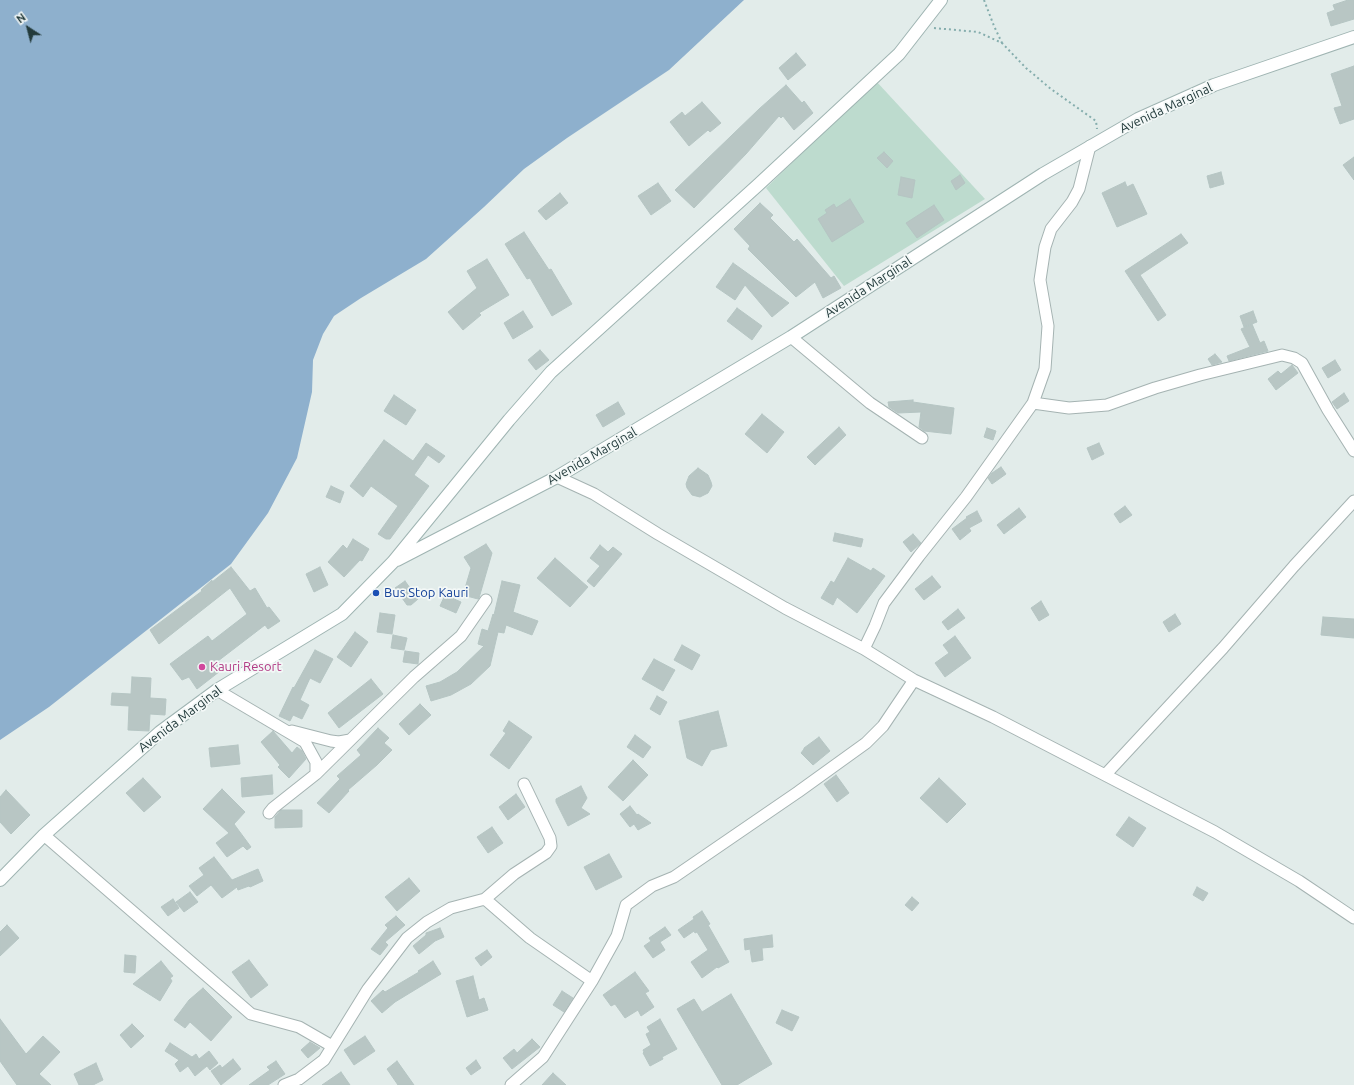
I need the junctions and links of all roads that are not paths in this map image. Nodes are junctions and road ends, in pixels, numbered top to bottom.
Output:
1 (941, 0) edge
2 (1354, 37) edge
3 (1090, 146) junction
4 (791, 337) junction
5 (1033, 403) junction
6 (922, 438) dead end
7 (1354, 451) edge
8 (557, 477) junction
9 (1354, 501) edge
10 (393, 562) junction
11 (486, 600) dead end
12 (864, 649) junction
13 (914, 680) junction
14 (217, 690) junction
15 (278, 726) junction
16 (350, 740) junction
17 (316, 774) junction
18 (1106, 774) junction
19 (524, 784) dead end
20 (269, 813) dead end
21 (44, 835) junction
22 (0, 880) edge
23 (484, 899) junction
24 (1354, 918) edge
25 (592, 981) junction
26 (332, 1046) junction
27 (284, 1085) edge
28 (512, 1085) edge

1 - 10 street, Avenida Marginal
2 - 3 street, Avenida Marginal
3 - 4 street, Avenida Marginal
3 - 5 street
4 - 6 street
4 - 8 street, Avenida Marginal
5 - 7 street
5 - 12 street
8 - 10 street, Avenida Marginal
8 - 12 street
9 - 18 street
10 - 14 street, Avenida Marginal
11 - 16 street
12 - 13 street
13 - 18 street
13 - 25 street
14 - 15 street
14 - 21 street, Avenida Marginal
15 - 16 street
15 - 17 street
16 - 17 street
17 - 20 street
18 - 24 street
19 - 23 street
21 - 22 street, Avenida Marginal
21 - 26 street
23 - 25 street
23 - 26 street
25 - 28 street
26 - 27 street

